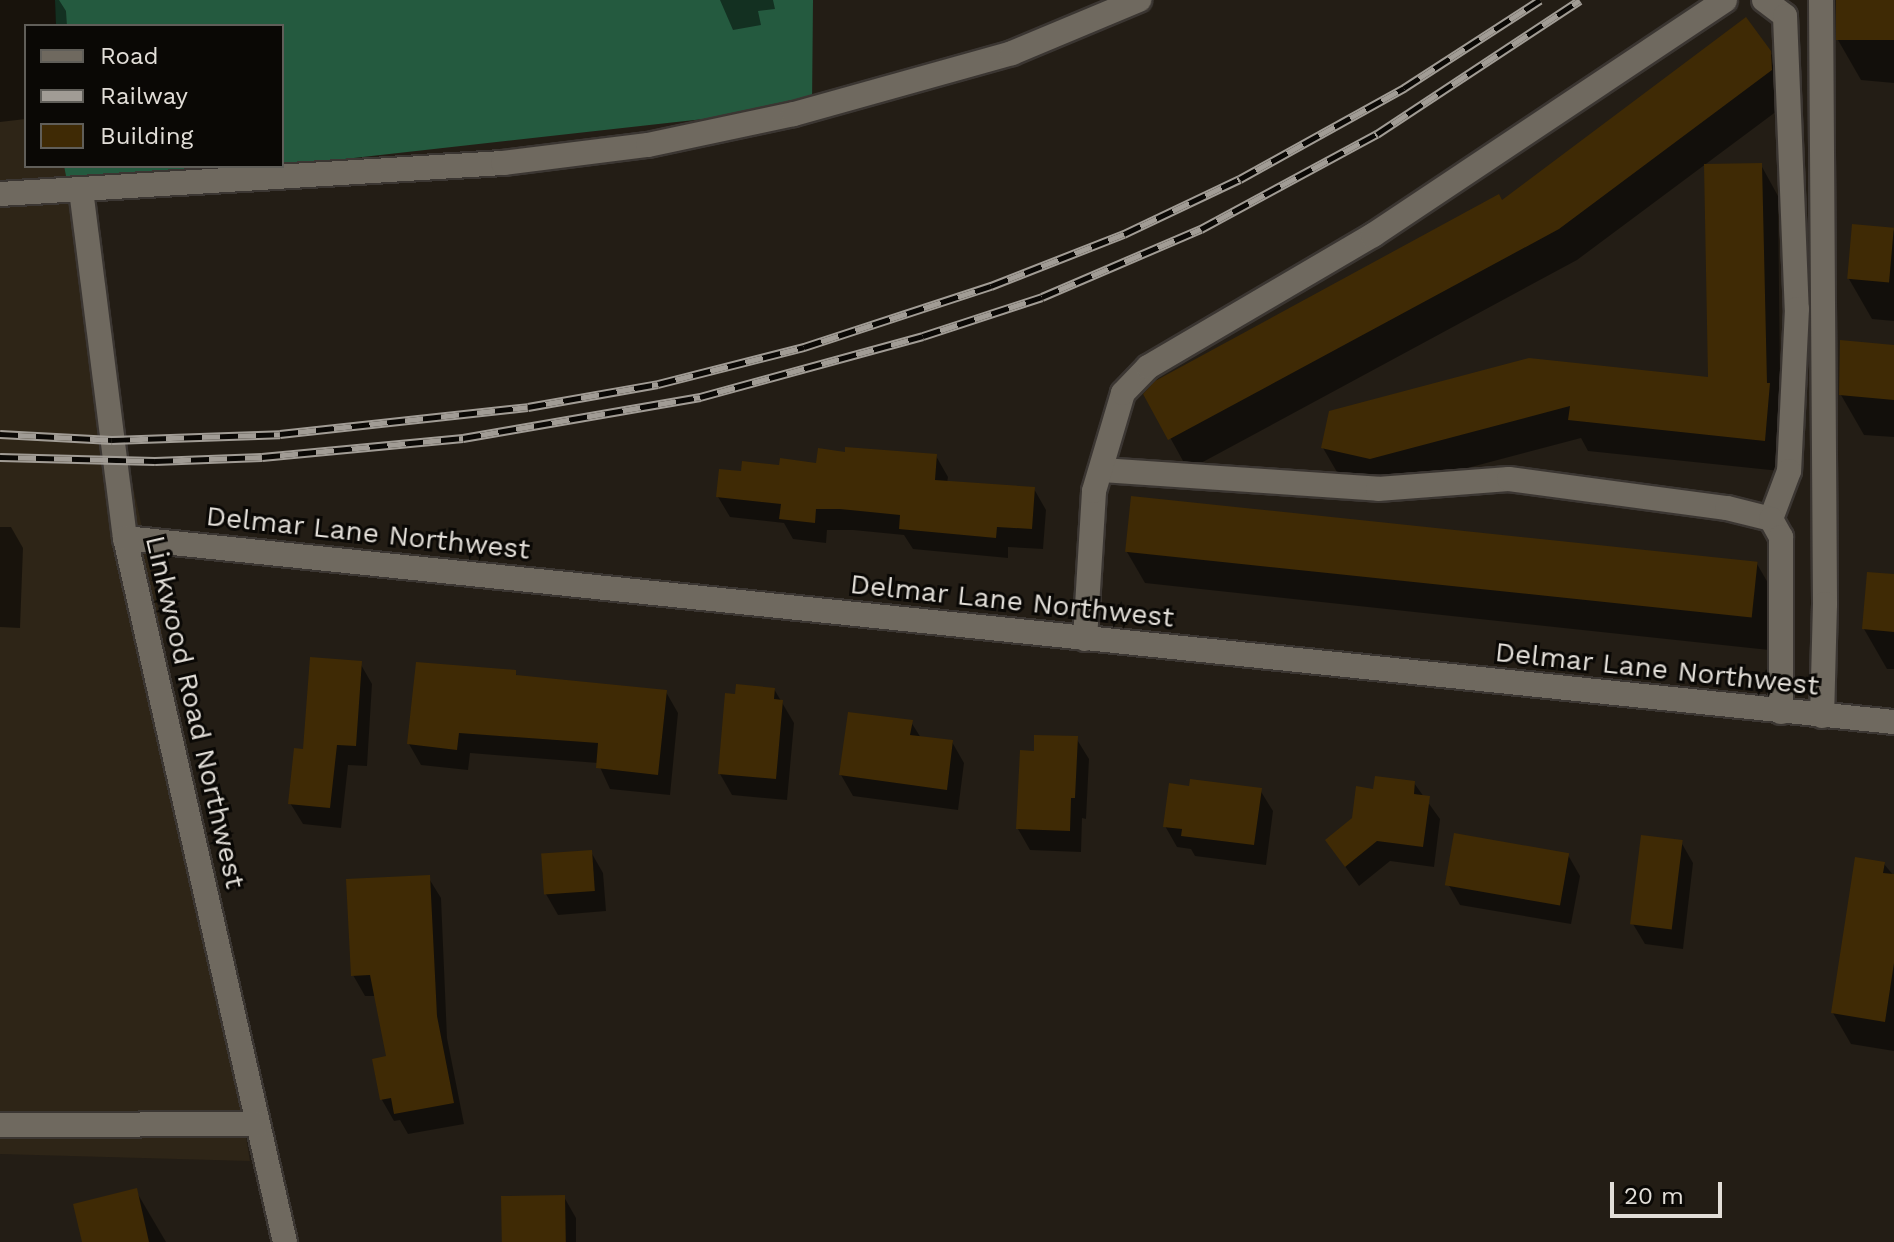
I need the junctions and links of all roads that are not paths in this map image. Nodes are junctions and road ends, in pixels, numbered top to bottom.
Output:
1 (1139, 0) edge
2 (1725, 0) edge
3 (1764, 0) edge
4 (1821, 0) edge
5 (81, 190) junction
6 (0, 194) edge
7 (1102, 470) junction
8 (1771, 519) junction
9 (125, 538) junction
10 (1085, 639) junction
11 (1781, 712) junction
12 (1822, 716) junction
13 (1894, 722) edge
14 (257, 1124) junction
15 (0, 1125) edge
16 (285, 1242) edge

1 - 5 street
2 - 7 street
3 - 8 street
4 - 12 street
5 - 6 street
5 - 9 street, Linkwood Road Northwest
7 - 8 street
7 - 10 street
8 - 11 street
9 - 10 street, Delmar Lane Northwest
9 - 14 street, Linkwood Road Northwest
10 - 11 street, Delmar Lane Northwest
11 - 12 street, Delmar Lane Northwest
12 - 13 street, Delmar Lane Northwest
14 - 15 street
14 - 16 street, Linkwood Road Northwest

